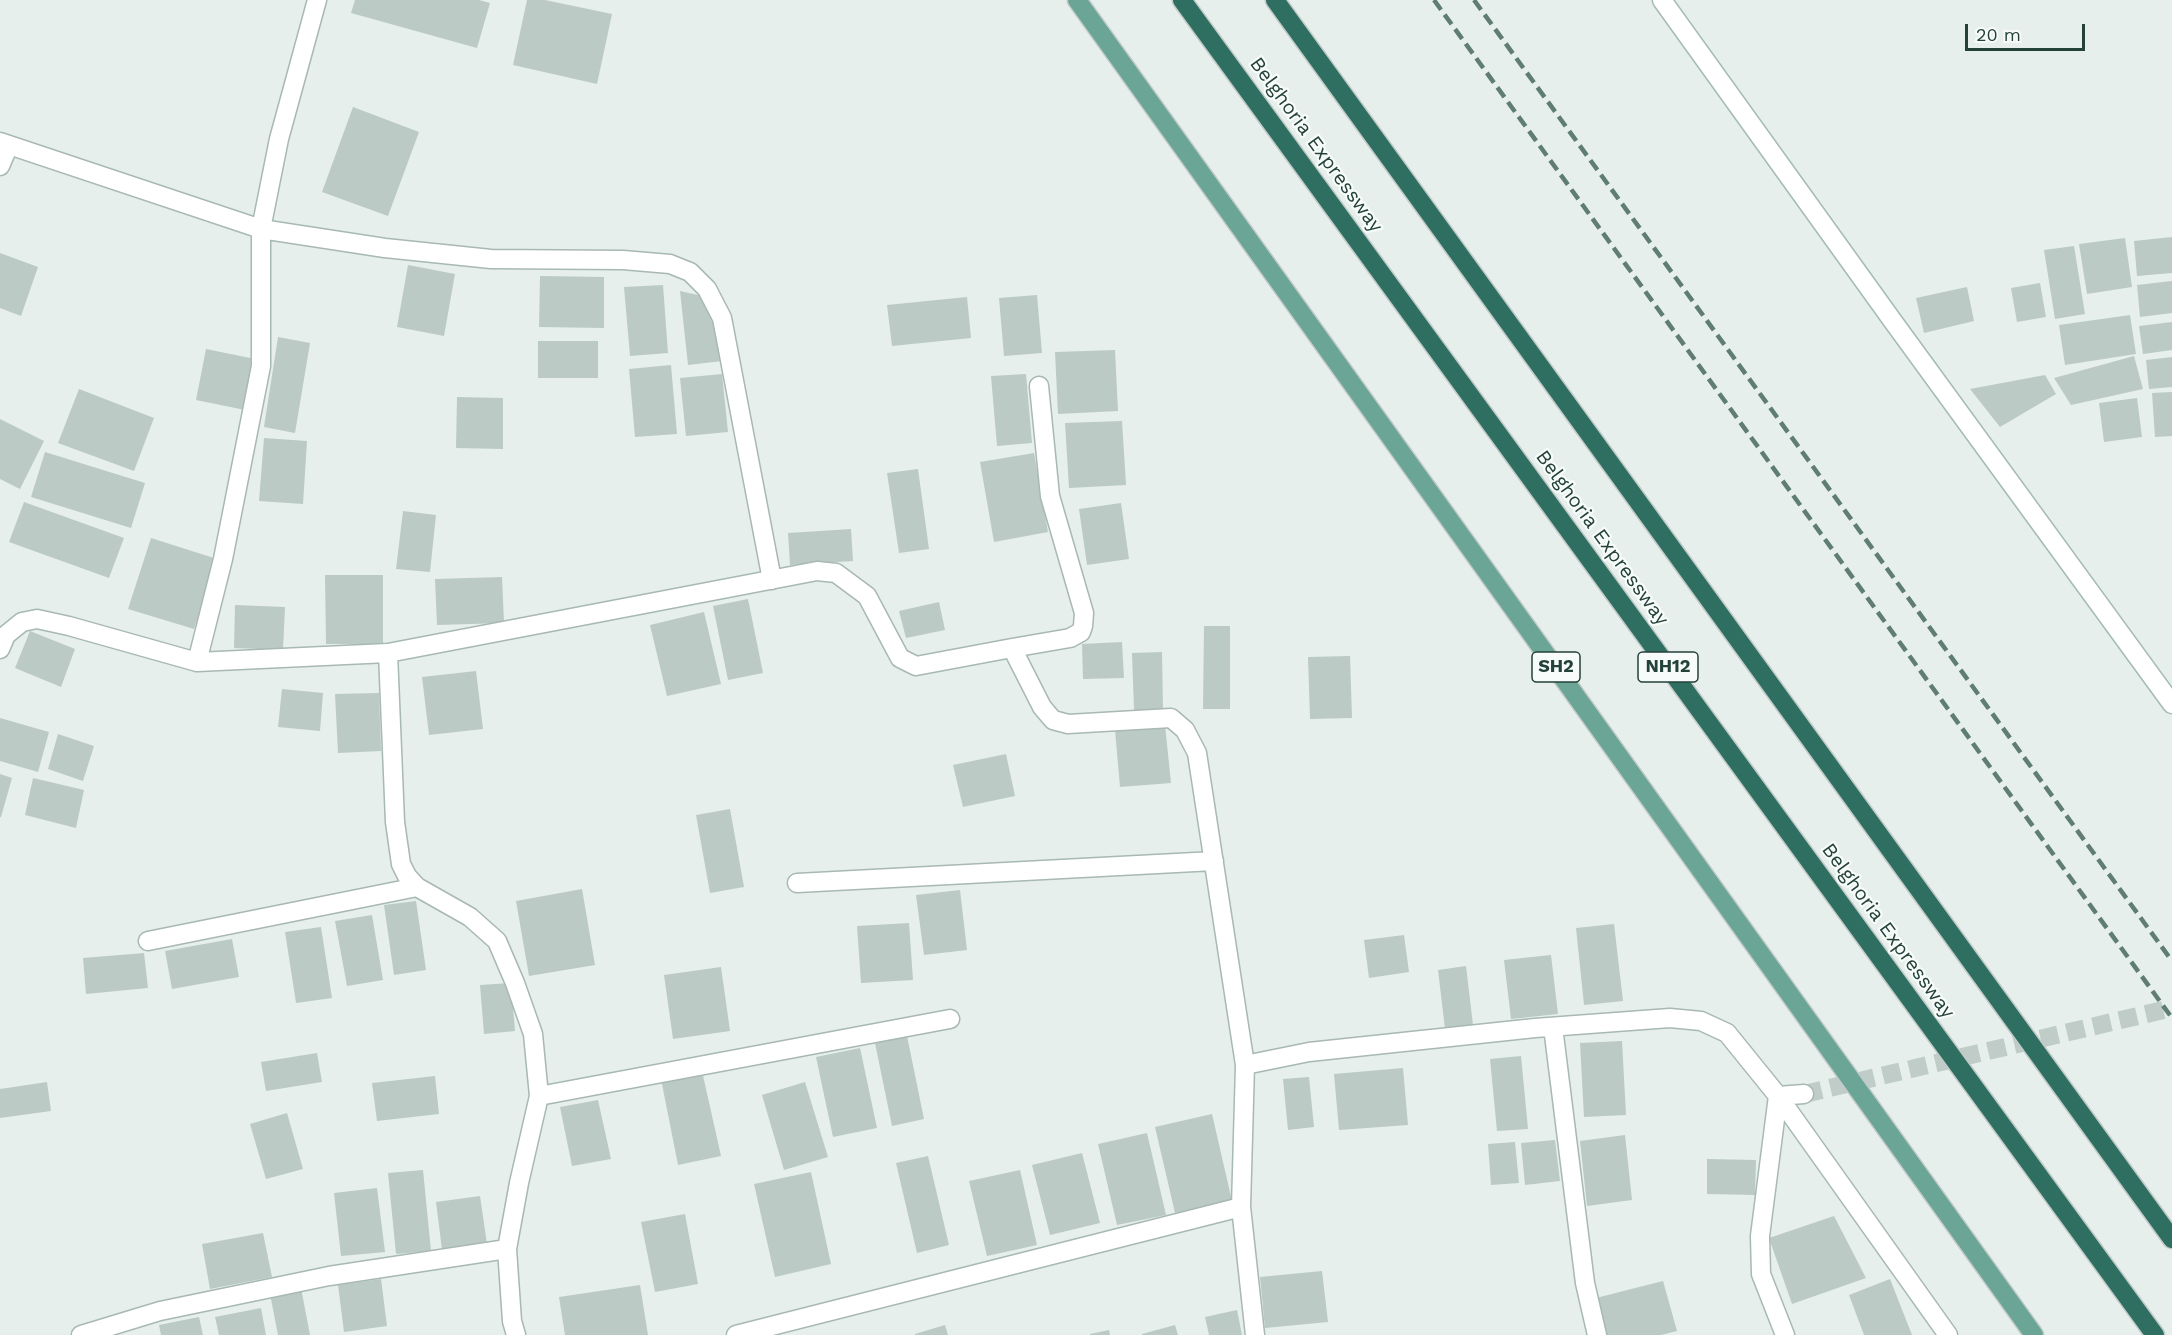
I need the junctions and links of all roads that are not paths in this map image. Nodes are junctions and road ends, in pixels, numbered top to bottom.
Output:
1 (317, 0) edge
2 (1077, 0) edge
3 (1182, 0) edge
4 (1275, 0) edge
5 (1662, 0) edge
6 (5, 143) edge
7 (0, 166) edge
8 (261, 230) junction
9 (1039, 386) dead end
10 (772, 580) junction
11 (1012, 648) junction
12 (0, 649) edge
13 (388, 653) junction
14 (197, 662) junction
15 (2172, 704) edge
16 (1214, 861) junction
17 (797, 883) dead end
18 (417, 887) junction
19 (148, 941) dead end
20 (950, 1019) dead end
21 (1553, 1027) junction
22 (1245, 1065) junction
23 (1804, 1094) tunnel mouth
24 (539, 1096) junction
25 (1778, 1096) junction
26 (1240, 1207) junction
27 (2172, 1239) edge
28 (507, 1249) junction
29 (781, 1329) edge
30 (81, 1335) edge
31 (516, 1335) edge
32 (736, 1335) edge
33 (1255, 1335) edge
34 (1597, 1335) edge
35 (1785, 1335) edge
36 (1948, 1335) edge
37 (2034, 1335) edge
38 (2155, 1335) edge

1 - 8 street
2 - 37 main road, SH2
3 - 38 highway, Belghoria Expressway / NH12
4 - 27 highway
5 - 15 street
6 - 7 street
6 - 8 street
8 - 10 street
8 - 14 street
9 - 11 street
10 - 11 street
10 - 13 street
11 - 16 street
12 - 14 street
13 - 14 street
13 - 18 street
16 - 17 street
16 - 22 street
18 - 19 street
18 - 24 street
20 - 24 street
21 - 22 street
21 - 25 street
21 - 34 street
22 - 26 street
23 - 25 street
24 - 28 street
25 - 35 street
25 - 36 street
26 - 29 street
26 - 33 street
28 - 30 street
28 - 31 street
29 - 32 street

